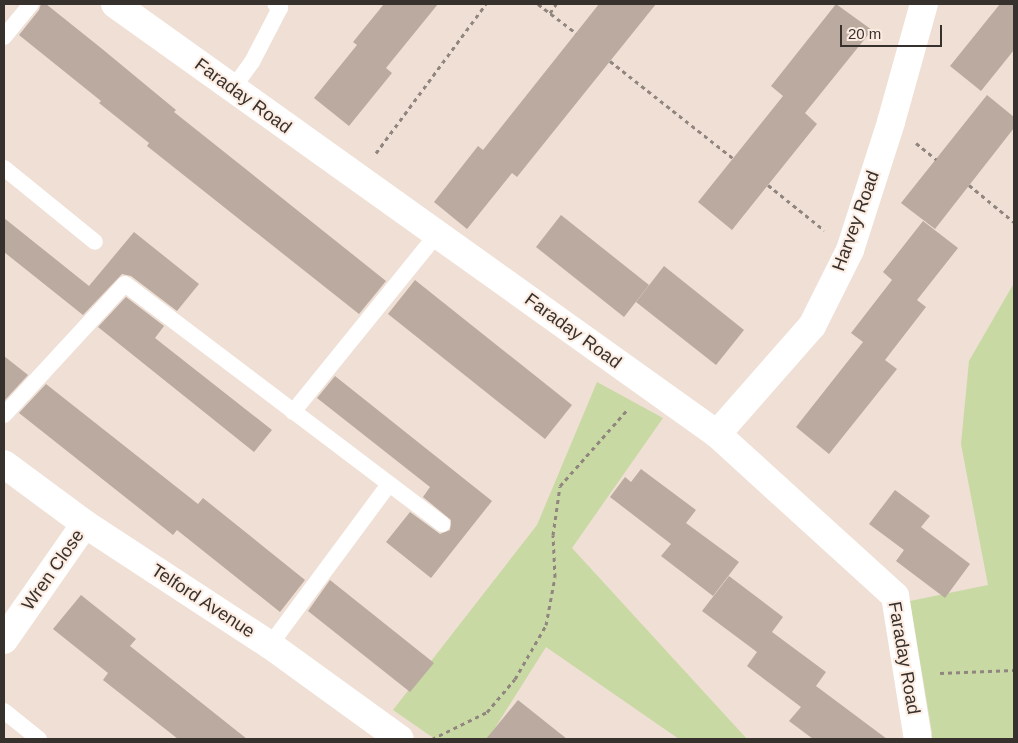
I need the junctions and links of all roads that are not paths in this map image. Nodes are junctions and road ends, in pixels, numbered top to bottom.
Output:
1 (31, 4) edge
2 (115, 4) edge
3 (276, 4) edge
4 (924, 4) edge
5 (4, 37) edge
6 (233, 88) junction
7 (4, 168) edge
8 (437, 234) junction
9 (95, 242) dead end
10 (293, 412) junction
11 (4, 415) edge
12 (717, 434) junction
13 (4, 464) edge
14 (389, 484) junction
15 (85, 524) junction
16 (442, 524) dead end
17 (4, 640) edge
18 (270, 645) junction
19 (4, 711) edge
20 (39, 739) edge
21 (400, 739) edge
22 (918, 739) edge

1 - 5 lane
2 - 6 street, Faraday Road
3 - 6 lane
4 - 12 street, Harvey Road
6 - 8 street, Faraday Road
7 - 9 lane
8 - 10 lane
8 - 12 street, Faraday Road
10 - 11 lane
10 - 14 lane
12 - 22 street, Faraday Road
13 - 15 street, Telford Avenue
14 - 16 lane
14 - 18 lane
15 - 17 street, Wren Close
15 - 18 street, Telford Avenue
18 - 21 street, Telford Avenue
19 - 20 lane

